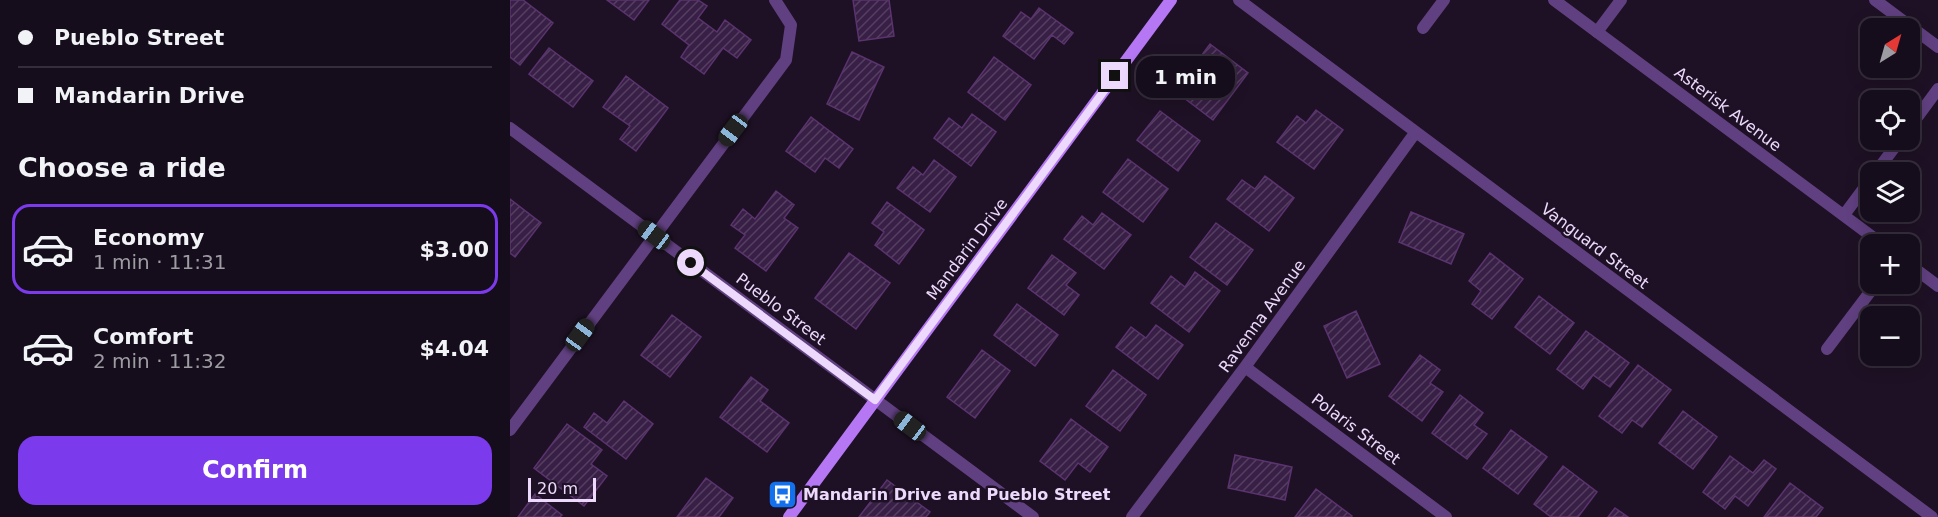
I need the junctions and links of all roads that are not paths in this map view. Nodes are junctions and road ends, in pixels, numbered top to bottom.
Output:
1 (775, 0) edge
2 (1171, 0) edge
3 (1239, 0) edge
4 (1444, 0) edge
5 (1554, 0) edge
6 (1621, 0) edge
7 (1875, 0) edge
8 (1423, 28) dead end
9 (1597, 32) junction
10 (1938, 47) edge
11 (1938, 89) edge
12 (1920, 113) edge
13 (510, 128) edge
14 (1415, 133) junction
15 (1860, 194) edge
16 (1844, 216) junction
17 (1868, 234) edge
18 (654, 235) junction
19 (1920, 272) edge
20 (1938, 286) edge
21 (1868, 294) edge
22 (1827, 349) dead end
23 (1245, 368) junction
24 (875, 400) junction
25 (510, 430) edge
26 (789, 517) edge
27 (1033, 517) edge
28 (1132, 517) edge
29 (1446, 517) edge
30 (1932, 517) edge

1 - 18 street
2 - 24 street, Mandarin Drive
3 - 14 street, Vanguard Street
4 - 8 street
5 - 9 street, Asterisk Avenue
6 - 9 street
7 - 10 street
9 - 16 street, Asterisk Avenue
11 - 12 street
13 - 18 street, Pueblo Street
14 - 23 street, Ravenna Avenue
14 - 30 street, Vanguard Street
15 - 16 street
16 - 17 street, Asterisk Avenue
18 - 24 street, Pueblo Street
18 - 25 street
19 - 20 street
21 - 22 street
23 - 28 street, Ravenna Avenue
23 - 29 street, Polaris Street
24 - 26 street, Mandarin Drive
24 - 27 street, Pueblo Street

